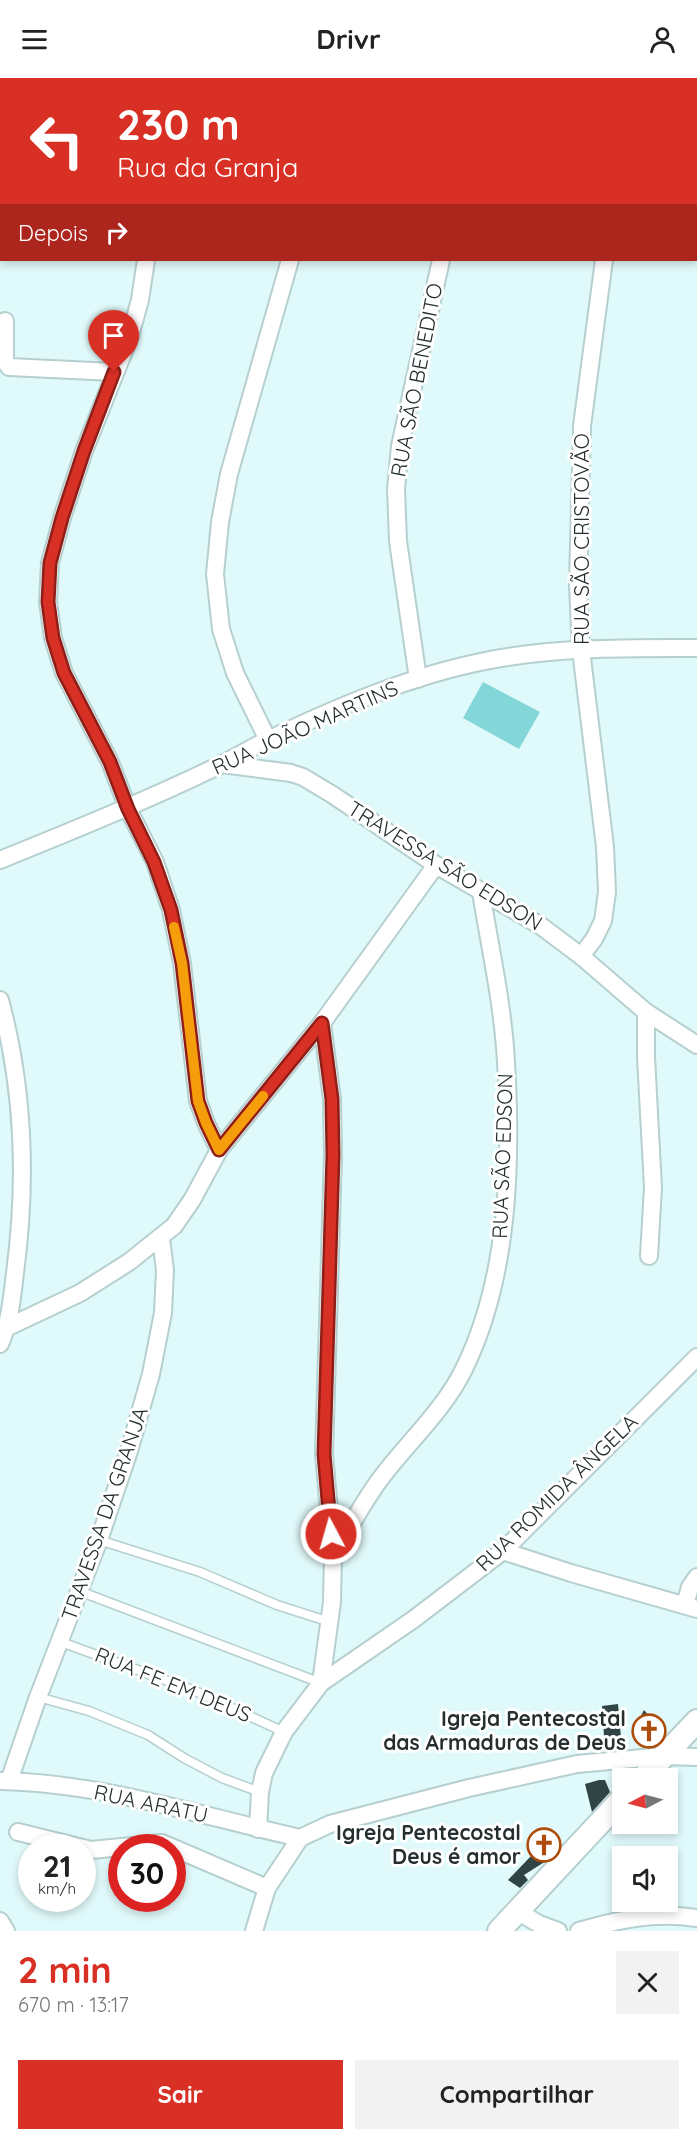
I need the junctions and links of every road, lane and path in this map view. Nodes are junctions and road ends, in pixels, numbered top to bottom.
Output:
1 (146, 261) edge
2 (290, 261) edge
3 (441, 261) edge
4 (604, 261) edge
5 (5, 321) dead end
6 (114, 372) junction
7 (697, 648) edge
8 (581, 650) junction
9 (418, 679) junction
10 (268, 740) junction
11 (222, 764) junction
12 (128, 809) junction
13 (0, 860) edge
14 (436, 865) junction
15 (481, 892) junction
16 (581, 956) junction
17 (0, 1000) edge
18 (646, 1012) junction
19 (322, 1023) junction
20 (697, 1045) edge
21 (219, 1150) junction
22 (161, 1239) junction
23 (649, 1256) dead end
24 (4, 1328) edge
25 (0, 1344) edge
26 (697, 1357) edge
27 (99, 1540) junction
28 (503, 1551) junction
29 (333, 1555) junction
30 (697, 1577) edge
31 (79, 1591) junction
32 (691, 1607) edge
33 (330, 1622) junction
34 (61, 1642) junction
35 (321, 1683) junction
36 (38, 1697) junction
37 (697, 1721) edge
38 (284, 1732) junction
39 (663, 1756) junction
40 (697, 1757) edge
41 (652, 1768) edge
42 (5, 1781) edge
43 (260, 1792) junction
44 (612, 1810) edge
45 (258, 1829) junction
46 (18, 1832) dead end
47 (300, 1838) junction
48 (267, 1888) junction
49 (517, 1911) junction
50 (697, 1918) edge
51 (0, 1920) edge
52 (6, 1931) edge
53 (254, 1931) edge
54 (499, 1931) edge
55 (558, 1931) edge
56 (579, 1931) edge

1 - 6 street
2 - 10 street
3 - 9 street, RUA SÃO BENEDITO
4 - 8 street, RUA SÃO CRISTOVÃO
5 - 6 street
6 - 12 street
7 - 8 street, RUA JOÃO MARTINS
8 - 9 street, RUA JOÃO MARTINS
8 - 16 street, RUA SÃO CRISTOVÃO
9 - 10 street, RUA JOÃO MARTINS
10 - 11 street, RUA JOÃO MARTINS
11 - 12 street, RUA JOÃO MARTINS
11 - 14 street, TRAVESSA SÃO EDSON
12 - 13 street, RUA JOÃO MARTINS
12 - 21 street
14 - 15 street, TRAVESSA SÃO EDSON
14 - 19 street
15 - 16 street, TRAVESSA SÃO EDSON
15 - 29 street, RUA SÃO EDSON
16 - 18 street, TRAVESSA SÃO EDSON
17 - 24 street
18 - 20 street, TRAVESSA SÃO EDSON
18 - 23 street
19 - 21 street
19 - 29 street
21 - 22 street
22 - 24 street
22 - 27 street, TRAVESSA DA GRANJA
24 - 25 street
26 - 28 street, RUA ROMIDA ÂNGELA
27 - 31 street, TRAVESSA DA GRANJA
27 - 33 lane
28 - 32 street
28 - 35 street, RUA ROMIDA ÂNGELA
29 - 33 street
30 - 32 street
31 - 34 street, TRAVESSA DA GRANJA
31 - 35 lane
33 - 35 street
34 - 36 street, TRAVESSA DA GRANJA
34 - 38 lane, RUA FE EM DEUS
35 - 38 street
36 - 42 street, TRAVESSA DA GRANJA
36 - 43 lane
37 - 39 main road
38 - 43 street
39 - 40 street
39 - 41 main road
39 - 47 street
42 - 45 street, RUA ARATU
43 - 45 street
44 - 49 main road
45 - 47 street, RUA ARATU
46 - 48 street
47 - 48 street
48 - 53 street
49 - 54 main road
49 - 55 street
50 - 56 street
51 - 52 street

